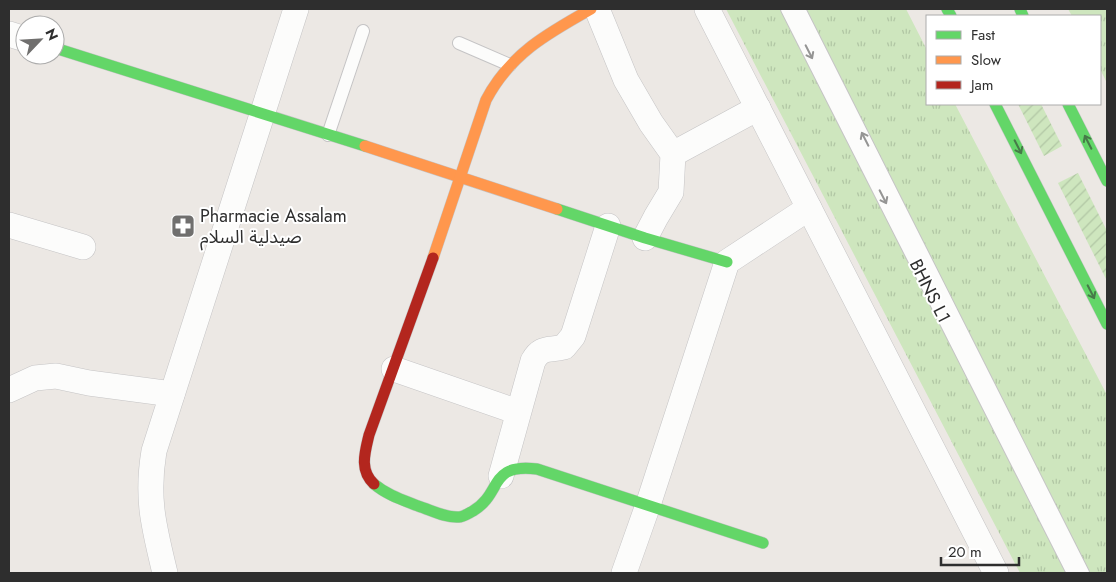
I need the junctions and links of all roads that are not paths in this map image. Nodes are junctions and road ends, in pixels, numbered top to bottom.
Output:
1 (296, 9) edge
2 (591, 9) edge
3 (597, 9) edge
4 (707, 9) edge
5 (787, 9) edge
6 (799, 9) edge
7 (363, 32) dead end
8 (459, 43) dead end
9 (65, 51) edge
10 (510, 65) junction
11 (996, 105) edge
12 (1069, 105) edge
13 (758, 108) junction
14 (263, 115) junction
15 (328, 135) junction
16 (673, 154) junction
17 (461, 177) junction
18 (1107, 181) edge
19 (809, 208) junction
20 (9, 225) edge
21 (608, 226) junction
22 (645, 238) junction
23 (82, 248) dead end
24 (727, 262) junction
25 (1107, 324) edge
26 (394, 369) junction
27 (9, 390) edge
28 (172, 394) junction
29 (518, 412) junction
30 (501, 476) junction
31 (648, 505) junction
32 (763, 543) dead end
33 (165, 573) edge
34 (624, 573) edge
35 (996, 573) edge
36 (1072, 573) edge
37 (1083, 573) edge

1 - 14 street
2 - 10 street
3 - 16 street
4 - 13 street
5 -> 36 lane, BHNS L1
37 -> 6 lane, BHNS L1
7 - 15 lane
8 - 10 lane
9 - 14 street
10 - 17 street
11 -> 25 street
18 -> 12 street
13 - 16 street
13 - 19 street
14 - 15 street
14 - 28 street
15 - 17 street
16 - 22 street
17 - 21 street
17 - 26 street
19 - 24 street
19 - 35 street
20 - 23 street
21 - 22 street
21 - 29 street
22 - 24 street
24 - 31 street
26 - 29 street
26 - 30 street
27 - 28 street
28 - 33 street
29 - 30 street
30 - 31 street
31 - 32 street
31 - 34 street

